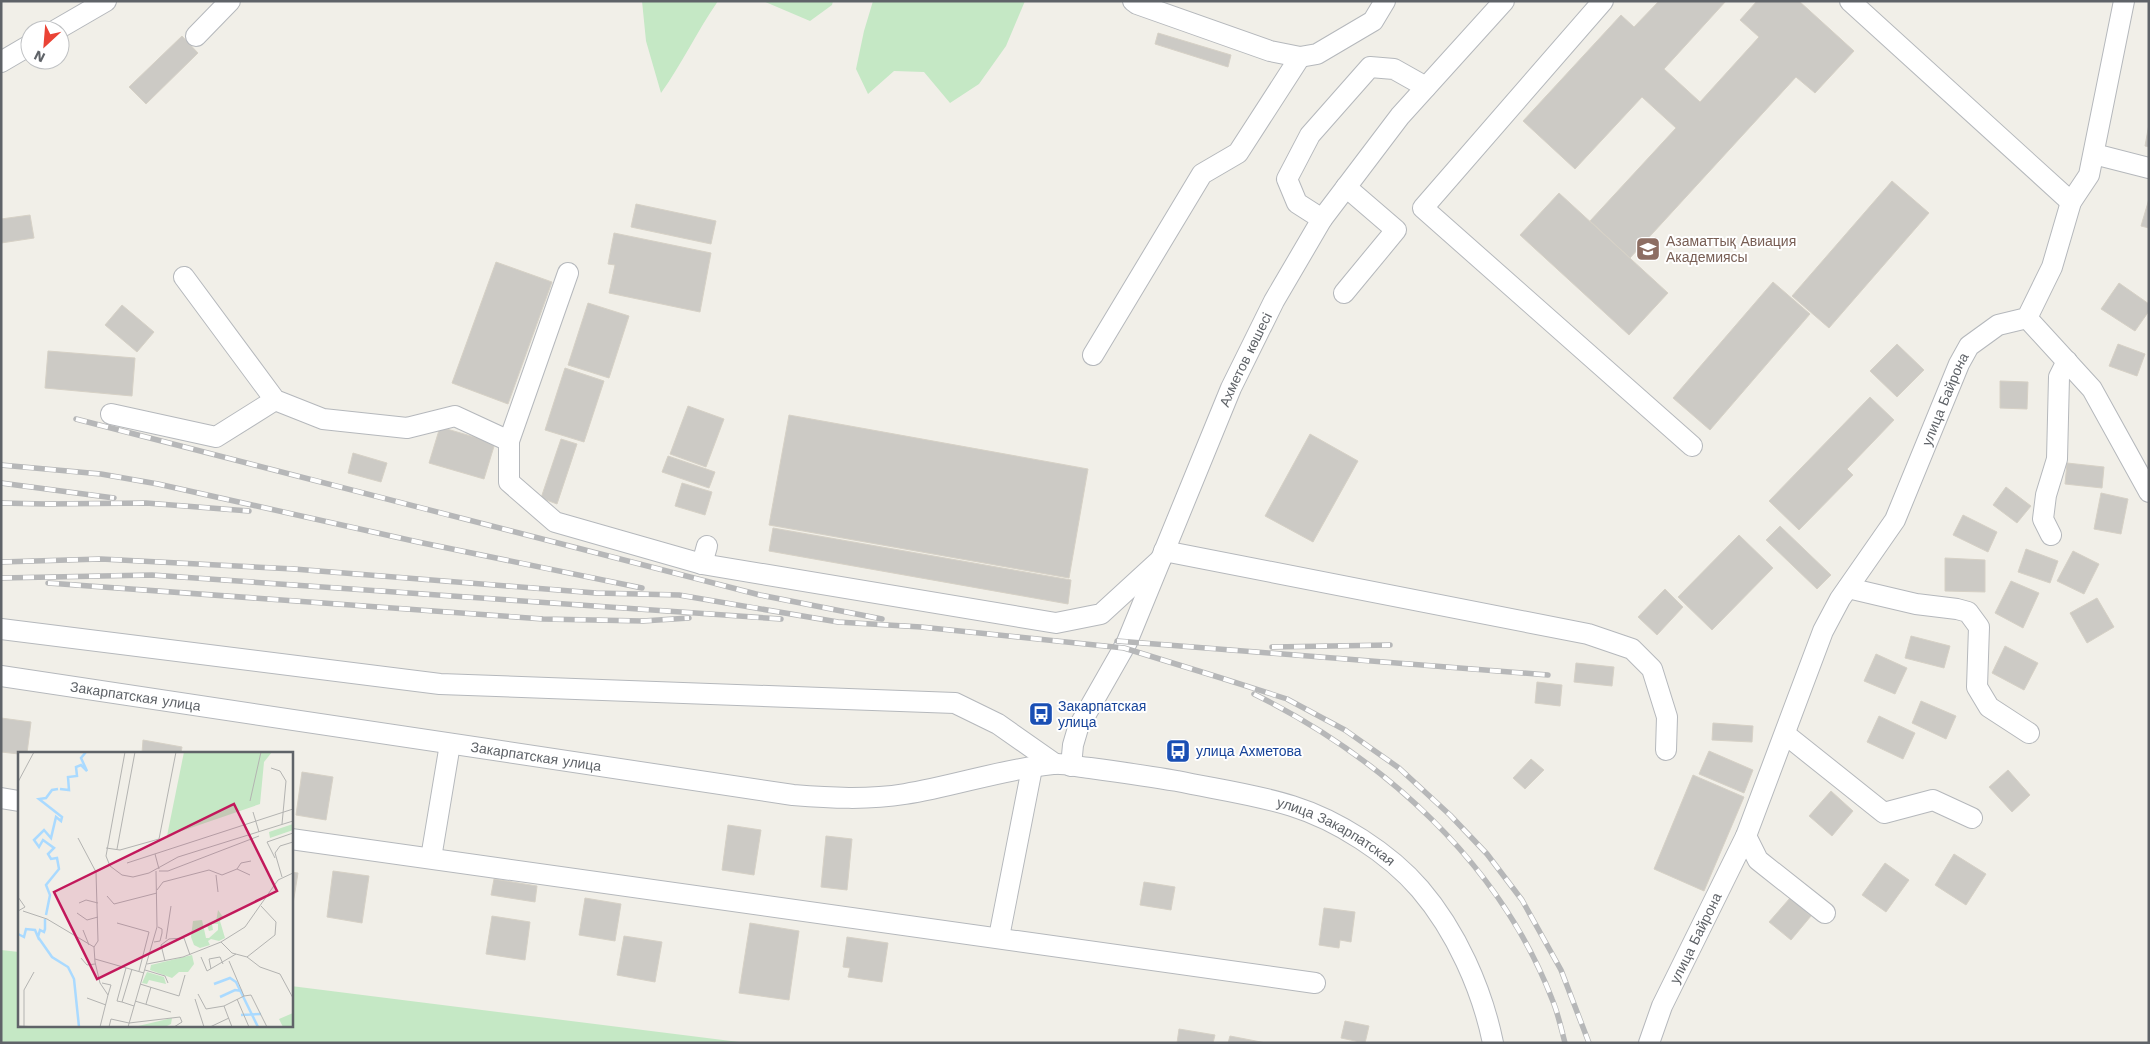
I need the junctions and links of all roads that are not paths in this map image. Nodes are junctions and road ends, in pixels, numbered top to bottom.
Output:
1 (106, 1) edge
2 (230, 1) edge
3 (1133, 1) edge
4 (1385, 1) edge
5 (1504, 1) edge
6 (1603, 1) edge
7 (1850, 1) edge
8 (2124, 1) edge
9 (70, 22) edge
10 (196, 36) dead end
11 (20, 51) edge
12 (1300, 57) junction
13 (1, 62) edge
14 (1426, 87) junction
15 (2094, 154) junction
16 (2149, 168) edge
17 (1346, 187) junction
18 (2071, 202) junction
19 (1322, 219) junction
20 (568, 273) dead end
21 (184, 277) dead end
22 (1344, 293) dead end
23 (2027, 318) junction
24 (1094, 356) dead end
25 (2067, 362) junction
26 (275, 400) junction
27 (111, 414) dead end
28 (509, 441) junction
29 (1692, 446) dead end
30 (2149, 492) edge
31 (2051, 535) dead end
32 (1163, 555) junction
33 (1848, 588) junction
34 (1, 629) edge
35 (1, 676) edge
36 (2029, 733) dead end
37 (1785, 734) junction
38 (450, 744) junction
39 (1666, 750) dead end
40 (1063, 765) junction
41 (1032, 768) junction
42 (1, 798) edge
43 (18, 801) edge
44 (1972, 818) dead end
45 (1746, 836) junction
46 (292, 839) edge
47 (431, 858) junction
48 (1825, 914) dead end
49 (999, 937) junction
50 (1315, 983) dead end
51 (1493, 1043) edge
52 (1649, 1043) edge

1 - 9 street
2 - 10 street
3 - 12 street
4 - 12 street
5 - 14 street, Ахметов көшесі
6 - 29 street
7 - 18 street
8 - 15 street
11 - 13 street
12 - 24 street
14 - 17 street, Ахметов көшесі
14 - 19 street
15 - 16 street
15 - 18 street
17 - 19 street, Ахметов көшесі
17 - 22 street
18 - 23 street
19 - 32 street, Ахметов көшесі
20 - 28 street
21 - 26 street
23 - 25 street
23 - 33 street, улица Байрона
25 - 30 street
25 - 31 street
26 - 27 street
26 - 28 street
28 - 32 street
32 - 39 street
32 - 40 street, Ахметов көшесі
33 - 36 street
33 - 37 street, улица Байрона
34 - 40 street
35 - 38 street, Закарпатская улица
37 - 44 street
37 - 45 street, улица Байрона
38 - 41 street, Закарпатская улица
38 - 47 street
40 - 41 street, Закарпатская улица
40 - 51 street, улица Закарпатская
41 - 49 street
42 - 43 street
45 - 48 street
45 - 52 street, улица Байрона
46 - 47 street
47 - 49 street
49 - 50 street

